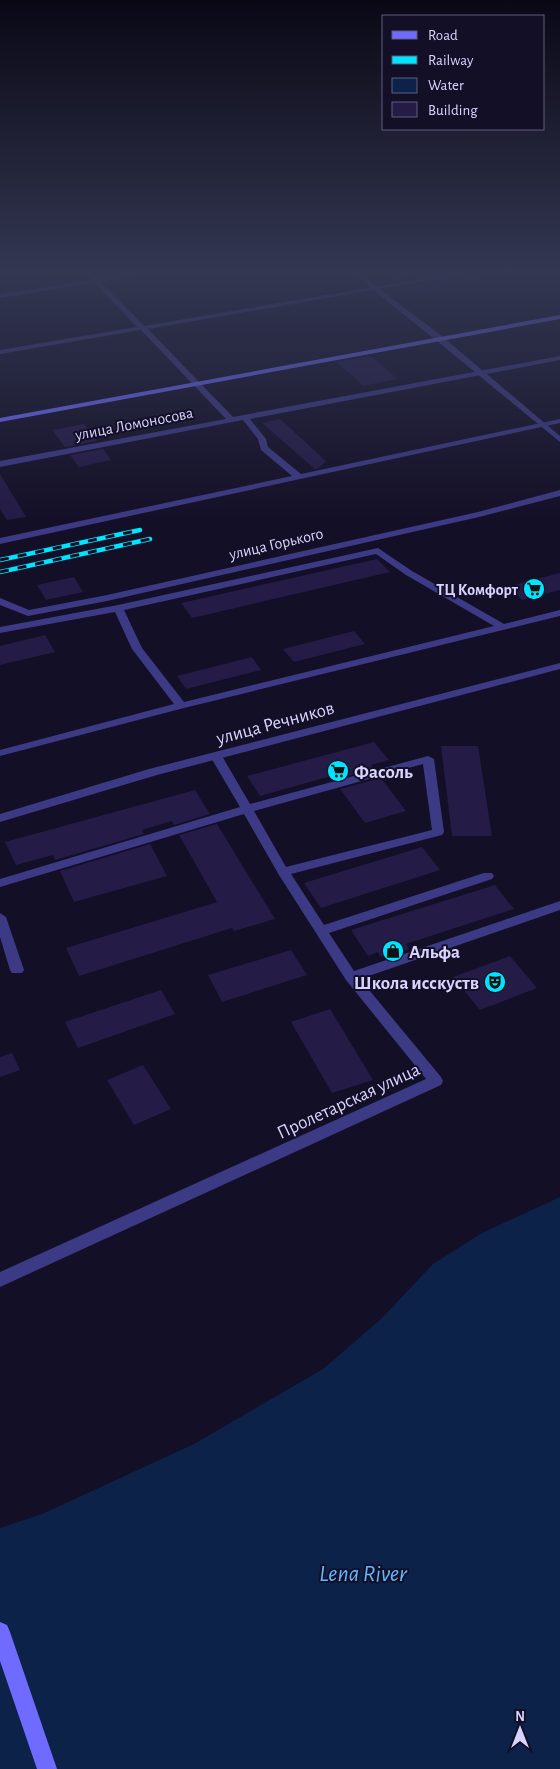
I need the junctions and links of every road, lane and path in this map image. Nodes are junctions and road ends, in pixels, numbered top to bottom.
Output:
1 (171, 357) edge
2 (341, 357) edge
3 (461, 357) edge
4 (560, 358) edge
5 (481, 373) junction
6 (198, 382) junction
7 (244, 417) junction
8 (0, 420) edge
9 (231, 420) junction
10 (560, 421) edge
11 (541, 426) junction
12 (560, 440) edge
13 (0, 464) edge
14 (299, 478) junction
15 (560, 493) edge
16 (0, 541) edge
17 (0, 601) edge
18 (118, 608) junction
19 (560, 613) edge
20 (503, 627) junction
21 (0, 630) edge
22 (560, 666) edge
23 (181, 706) junction
24 (0, 753) edge
25 (216, 756) junction
26 (247, 809) junction
27 (0, 818) edge
28 (283, 872) junction
29 (488, 876) dead end
30 (0, 882) edge
31 (560, 905) edge
32 (0, 917) edge
33 (321, 931) junction
34 (17, 970) dead end
35 (351, 977) junction
36 (0, 1280) edge
37 (0, 1632) edge
38 (48, 1769) edge

1 - 6 street
2 - 6 main road
3 - 5 street
4 - 5 street, улица Ломоносова
5 - 7 street, улица Ломоносова
5 - 11 street
6 - 8 main road
6 - 9 street
7 - 9 street, улица Ломоносова
7 - 14 street
9 - 13 street, улица Ломоносова
10 - 11 street
11 - 12 street
11 - 14 street
14 - 16 street
15 - 17 street, улица Горького
18 - 20 street
18 - 21 street
18 - 23 street
19 - 20 street
20 - 23 street
22 - 25 street, улица Речников
23 - 24 street
25 - 26 street, Пролетарская улица
25 - 27 street, улица Речников
26 - 28 street, Пролетарская улица
26 - 28 street
26 - 30 street
28 - 33 street, Пролетарская улица
29 - 33 street
31 - 35 street
32 - 34 street
33 - 35 street, Пролетарская улица
35 - 36 street, Пролетарская улица
37 - 38 main road

